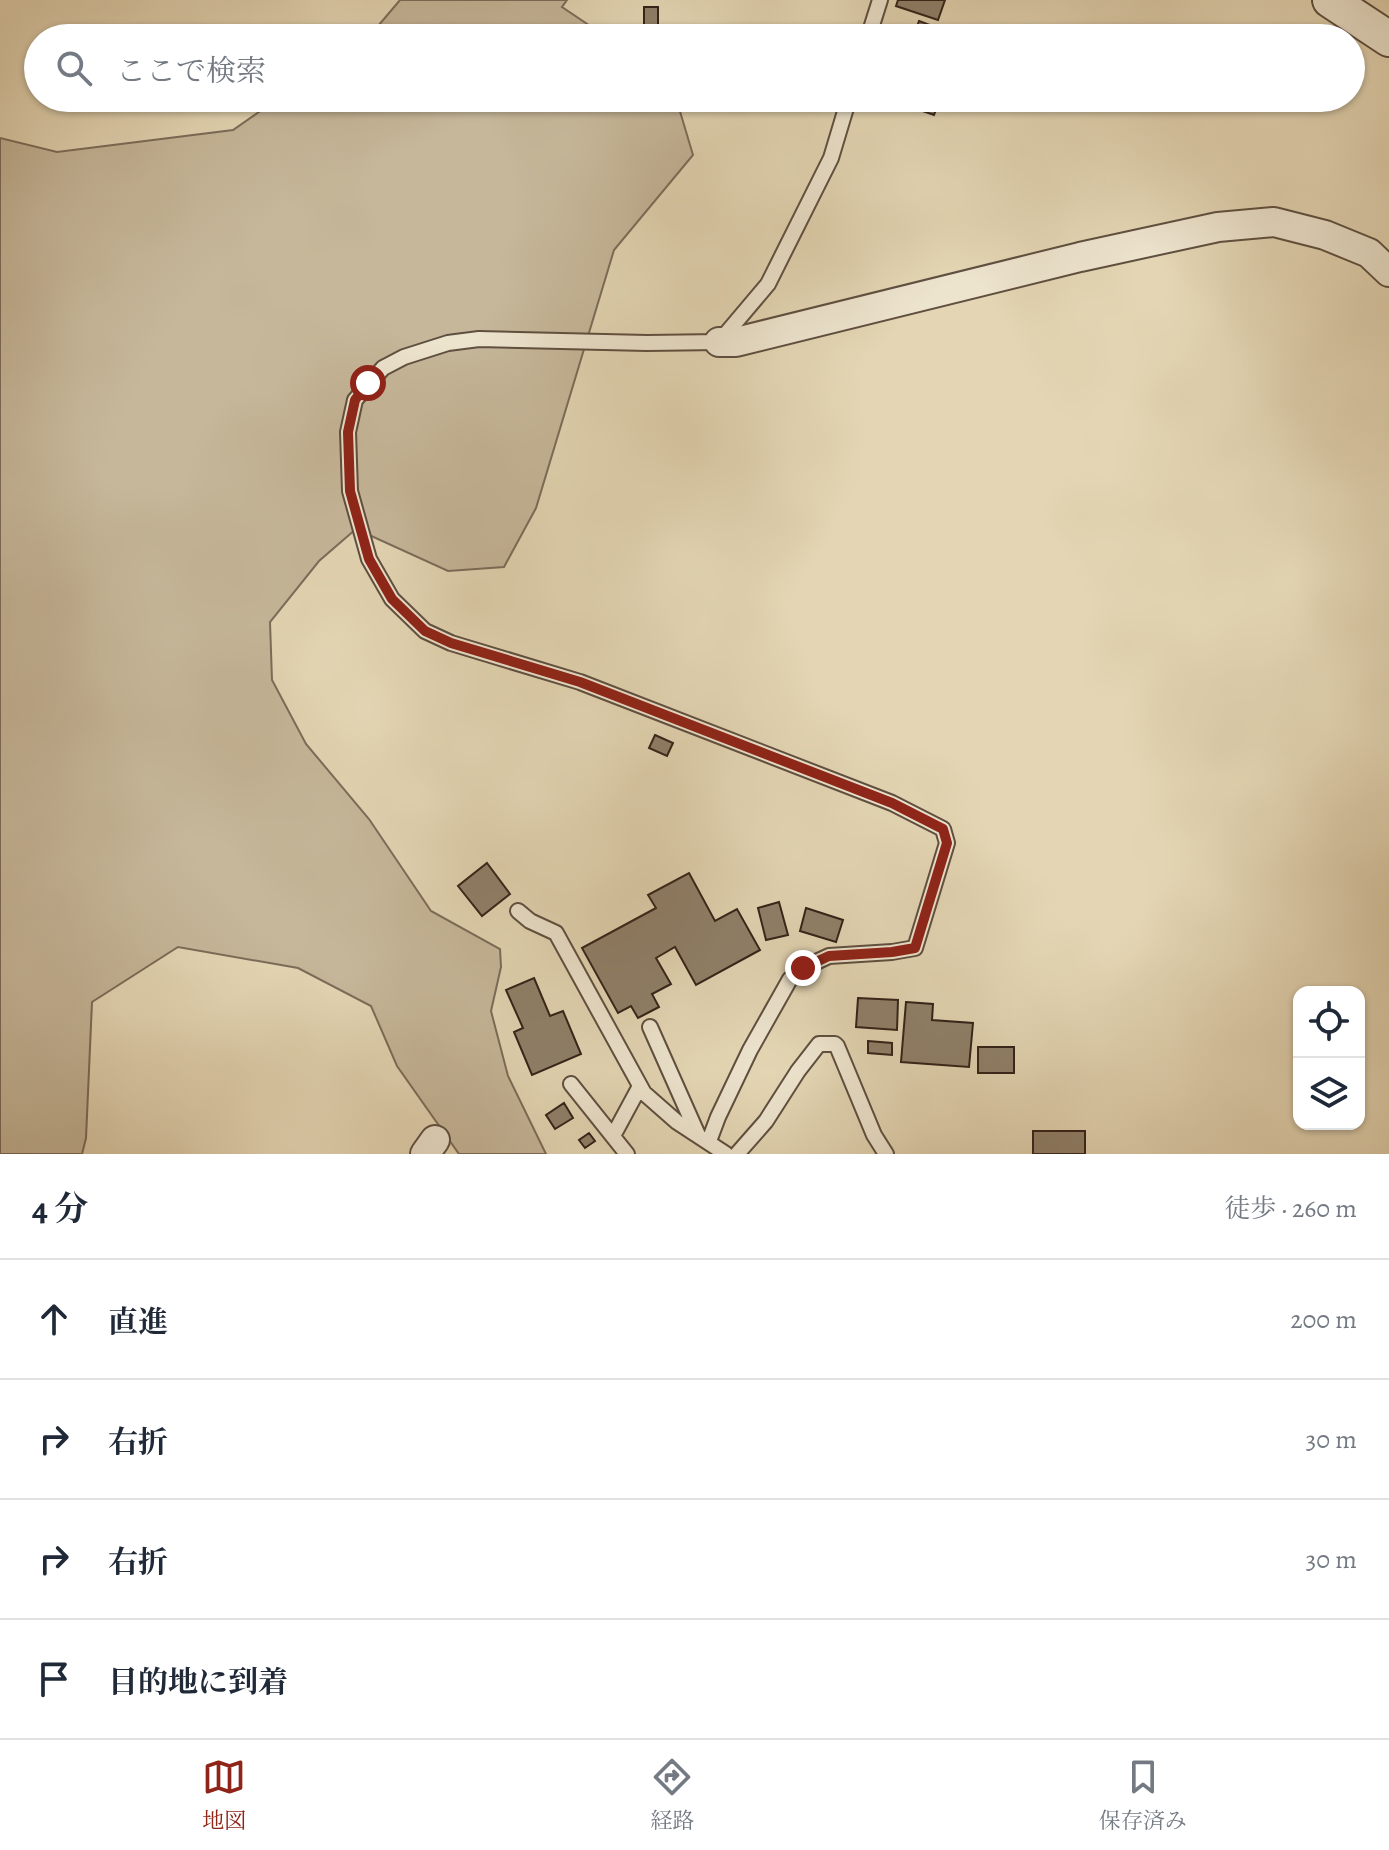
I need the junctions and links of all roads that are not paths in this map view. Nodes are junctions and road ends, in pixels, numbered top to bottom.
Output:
1 (880, 0) edge
2 (1330, 0) edge
3 (872, 24) edge
4 (1389, 39) edge
5 (845, 112) edge
6 (1387, 267) edge
7 (719, 342) junction
8 (518, 911) dead end
9 (650, 1027) dead end
10 (571, 1084) dead end
11 (640, 1086) junction
12 (613, 1136) junction
13 (703, 1138) junction
14 (627, 1154) edge
15 (726, 1154) edge
16 (737, 1154) edge
17 (886, 1154) edge

1 - 3 lane
2 - 4 street
5 - 7 lane
6 - 7 street
7 - 13 lane
8 - 11 lane
9 - 13 lane
10 - 12 lane
11 - 12 lane
11 - 13 lane
12 - 14 lane
13 - 15 lane
16 - 17 lane

